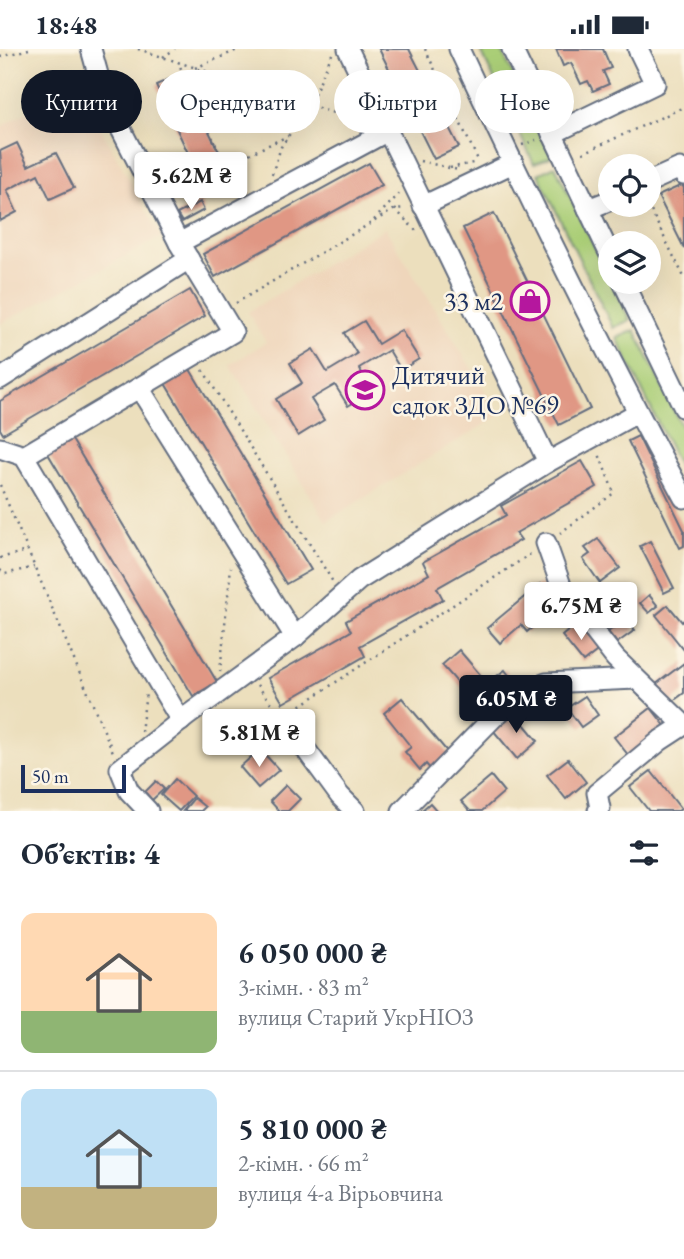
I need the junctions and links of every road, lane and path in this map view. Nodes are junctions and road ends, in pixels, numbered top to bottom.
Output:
1 (29, 49) edge
2 (91, 49) edge
3 (138, 49) edge
4 (175, 49) edge
5 (240, 49) edge
6 (334, 49) edge
7 (348, 49) edge
8 (425, 49) edge
9 (459, 49) edge
10 (512, 49) edge
11 (638, 49) edge
12 (0, 57) edge
13 (163, 57) junction
14 (178, 62) junction
15 (195, 68) junction
16 (201, 70) edge
17 (358, 70) edge
18 (320, 80) edge
19 (684, 107) edge
20 (291, 133) edge
21 (384, 133) edge
22 (389, 133) edge
23 (552, 134) junction
24 (289, 136) junction
25 (583, 153) dead end
26 (400, 156) junction
27 (510, 156) junction
28 (225, 165) junction
29 (450, 168) junction
30 (684, 175) edge
31 (486, 176) junction
32 (661, 177) edge
33 (403, 190) dead end
34 (156, 198) junction
35 (255, 202) junction
36 (598, 205) edge
37 (423, 206) junction
38 (588, 209) junction
39 (654, 217) edge
40 (372, 222) junction
41 (599, 231) edge
42 (184, 251) junction
43 (684, 277) edge
44 (630, 294) edge
45 (221, 311) junction
46 (194, 355) junction
47 (0, 379) edge
48 (679, 384) edge
49 (139, 389) junction
50 (684, 408) edge
51 (637, 413) junction
52 (592, 438) junction
53 (0, 448) edge
54 (24, 456) junction
55 (548, 462) junction
56 (0, 485) edge
57 (684, 498) edge
58 (546, 543) junction
59 (27, 551) junction
60 (0, 558) edge
61 (231, 565) dead end
62 (34, 567) junction
63 (0, 570) edge
64 (341, 596) junction
65 (295, 637) junction
66 (247, 672) junction
67 (636, 679) junction
68 (146, 693) dead end
69 (218, 693) junction
70 (283, 717) junction
71 (181, 720) junction
72 (684, 725) edge
73 (141, 732) dead end
74 (301, 743) joint
75 (120, 769) junction
76 (598, 802) edge
77 (148, 811) edge
78 (355, 811) edge
79 (402, 811) edge
80 (611, 811) edge

1 - 12 path
2 - 34 street
3 - 13 path
4 - 13 path
5 - 15 path
6 - 18 path
7 - 17 street
8 - 29 path
9 - 27 street
10 - 23 street
11 - 23 street
13 - 14 path
14 - 15 path
14 - 28 path
15 - 16 path
19 - 25 path
20 - 24 path
21 - 35 street
22 - 26 street
23 - 27 path
23 - 38 street
24 - 28 path
24 - 35 path
26 - 29 path
26 - 37 street
27 - 31 street
27 - 51 street
28 - 34 path
28 - 35 path
29 - 31 path
30 - 32 street
31 - 37 street
33 - 40 path
34 - 42 street
35 - 42 street
36 - 38 street
37 - 40 path
37 - 55 street
38 - 41 street
39 - 43 path
40 - 45 path
42 - 45 street
42 - 47 street
44 - 48 street
45 - 46 street
46 - 49 street
46 - 64 path
48 - 50 street
49 - 54 street
49 - 65 street
51 - 52 street
51 - 57 street
52 - 55 street
52 - 58 path
53 - 54 street
54 - 71 street
55 - 64 street
56 - 59 path
58 - 67 street
58 - 70 path
59 - 60 path
59 - 62 path
61 - 69 path
62 - 63 path
62 - 75 path
64 - 65 street
65 - 66 street
66 - 69 street
66 - 70 path
67 - 72 street
67 - 79 street
68 - 73 path
69 - 71 street
70 - 74 path
71 - 75 street
72 - 76 street
74 - 78 street
75 - 77 street
76 - 80 street

